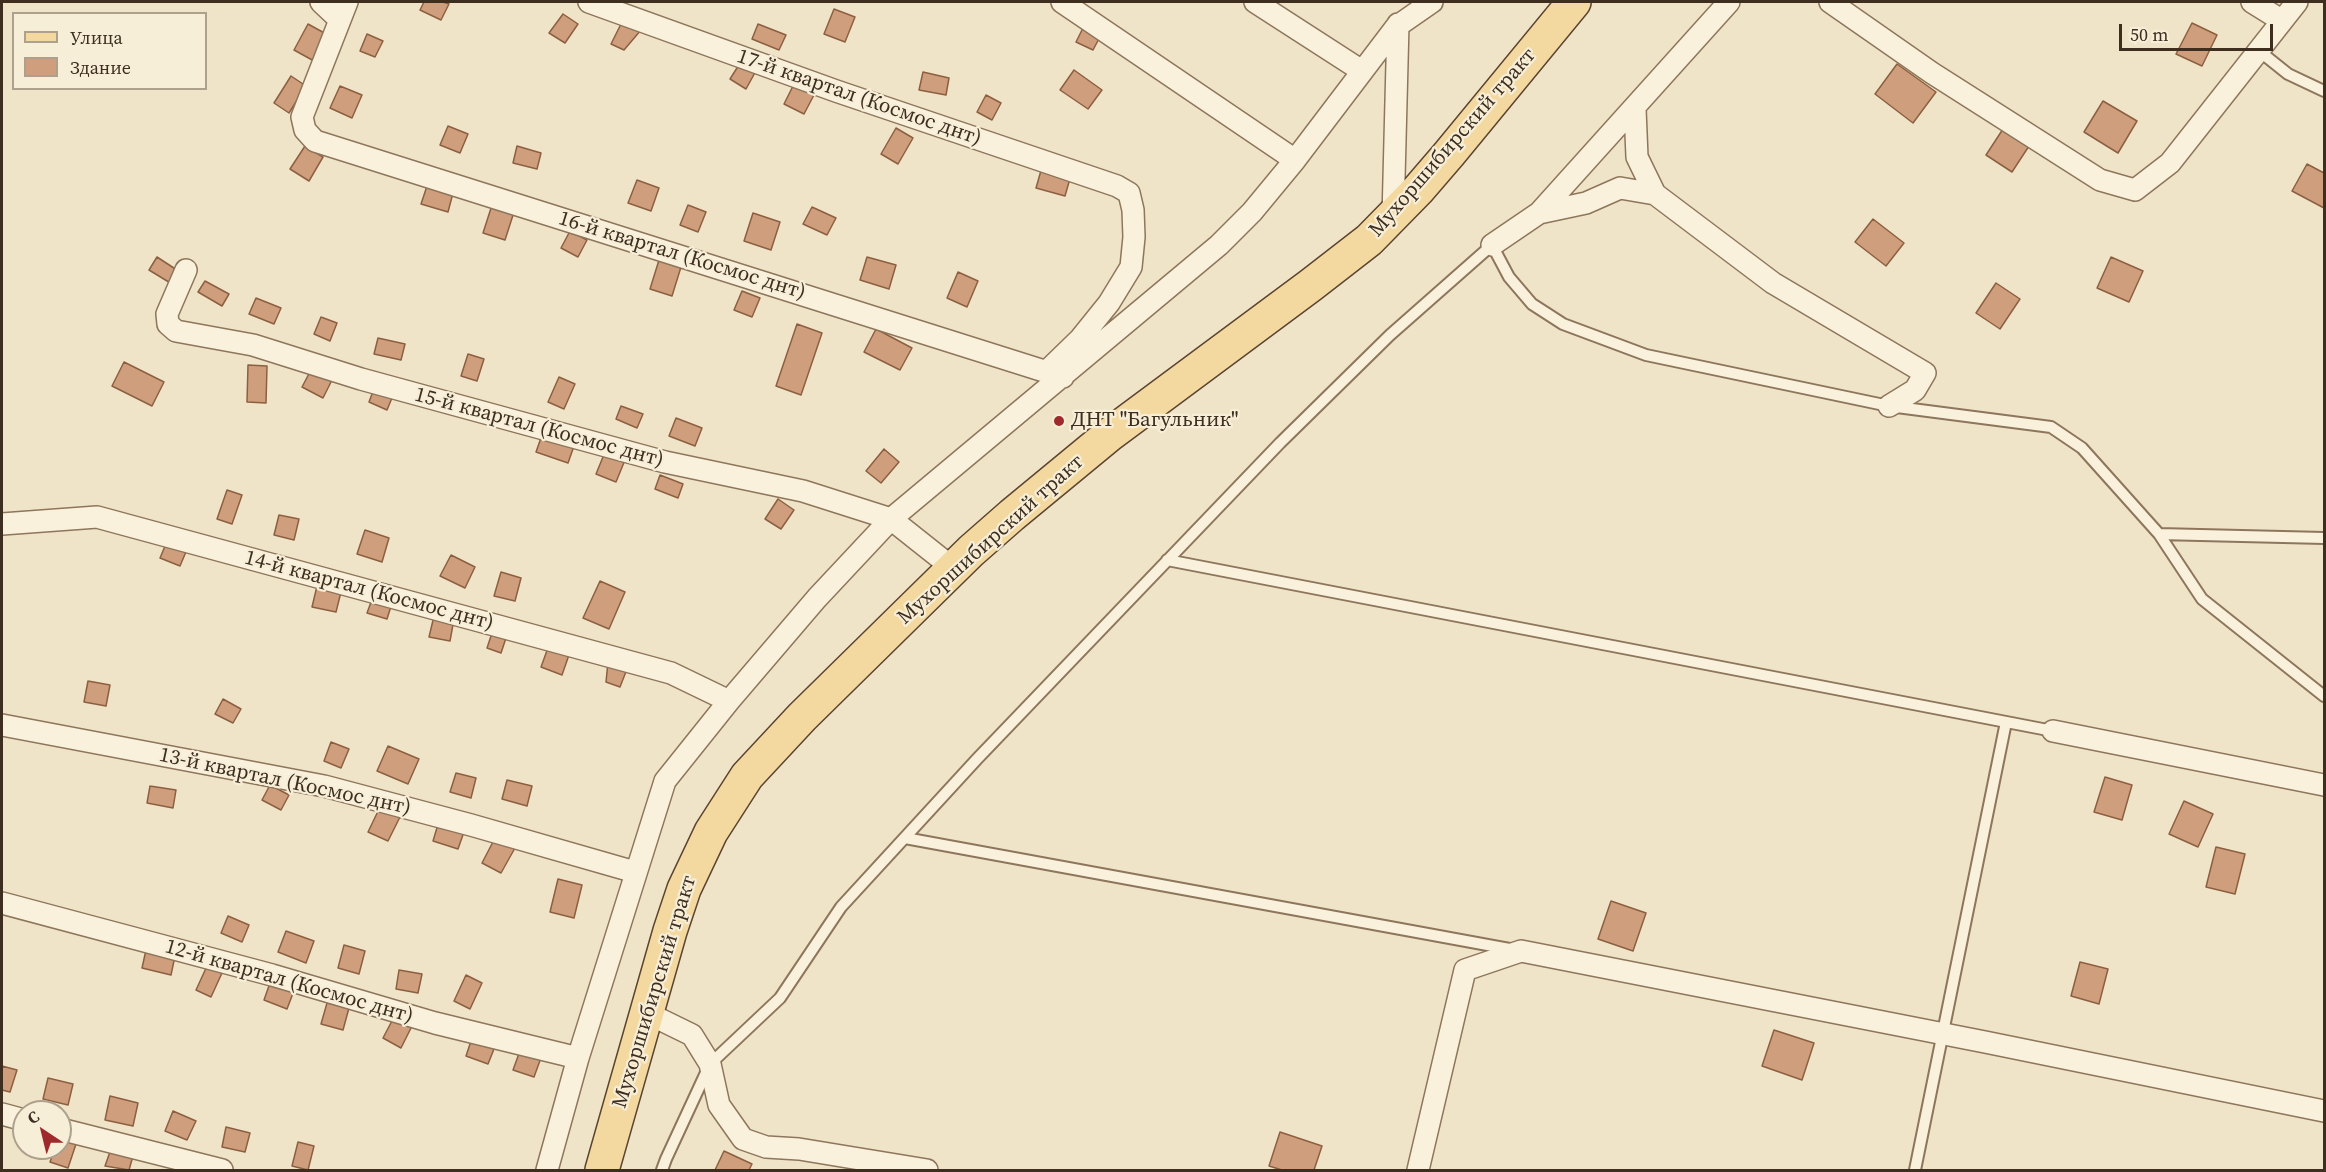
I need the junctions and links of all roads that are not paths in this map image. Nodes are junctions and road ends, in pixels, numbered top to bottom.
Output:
1 (321, 2) edge
2 (589, 2) edge
3 (1062, 2) edge
4 (1255, 2) edge
5 (1408, 2) edge
6 (1432, 2) edge
7 (1574, 2) edge
8 (1729, 2) edge
9 (1830, 2) edge
10 (2252, 2) edge
11 (2297, 2) edge
12 (343, 10) edge
13 (2282, 20) junction
14 (1396, 27) junction
15 (2258, 50) junction
16 (1362, 70) junction
17 (2325, 91) edge
18 (1635, 109) junction
19 (1295, 160) junction
20 (1655, 194) junction
21 (1539, 213) junction
22 (1393, 217) junction
23 (1491, 245) junction
24 (186, 270) dead end
25 (1055, 374) junction
26 (1889, 406) junction
27 (891, 519) junction
28 (2, 524) edge
29 (2159, 534) junction
30 (2325, 538) edge
31 (1167, 560) junction
32 (954, 569) junction
33 (2325, 696) edge
34 (729, 701) junction
35 (2006, 722) junction
36 (2, 725) edge
37 (2052, 731) joint
38 (2325, 785) edge
39 (905, 838) junction
40 (634, 872) junction
41 (2, 903) edge
42 (1521, 951) junction
43 (646, 1014) junction
44 (1942, 1033) junction
45 (578, 1058) junction
46 (710, 1064) junction
47 (2325, 1111) edge
48 (72, 1132) edge
49 (222, 1170) edge
50 (547, 1170) edge
51 (602, 1170) edge
52 (663, 1170) edge
53 (927, 1170) edge
54 (1418, 1170) edge
55 (1915, 1170) edge

1 - 12 street
2 - 25 street, 17-й квартал (Космос днт)
3 - 19 street
4 - 16 street
5 - 14 street
6 - 14 street
7 - 22 main road, Мухоршибирский тракт
8 - 18 street
9 - 15 street
10 - 13 street
11 - 13 street
12 - 25 street, 16-й квартал (Космос днт)
13 - 15 street
14 - 16 street
14 - 22 street
15 - 17 lane
16 - 19 street
18 - 20 street
18 - 21 street
19 - 25 street
20 - 21 street
20 - 26 street
21 - 23 street
22 - 32 main road, Мухоршибирский тракт
23 - 26 lane
23 - 31 lane
24 - 27 street, 15-й квартал (Космос днт)
25 - 27 street
26 - 29 lane
27 - 32 street, 15-й квартал (Космос днт)
27 - 34 street
28 - 34 street, 14-й квартал (Космос днт)
29 - 30 lane
29 - 33 lane
31 - 35 lane
31 - 39 lane
32 - 43 main road, Мухоршибирский тракт
34 - 40 street
35 - 37 lane
35 - 44 lane
36 - 40 street, 13-й квартал (Космос днт)
37 - 38 street
39 - 42 lane
39 - 46 lane
40 - 45 street
41 - 45 street, 12-й квартал (Космос днт)
42 - 44 street
42 - 54 street
43 - 46 street
43 - 51 main road, Мухоршибирский тракт
44 - 47 street
44 - 55 lane
45 - 50 street
46 - 52 lane
46 - 53 street
48 - 49 street

